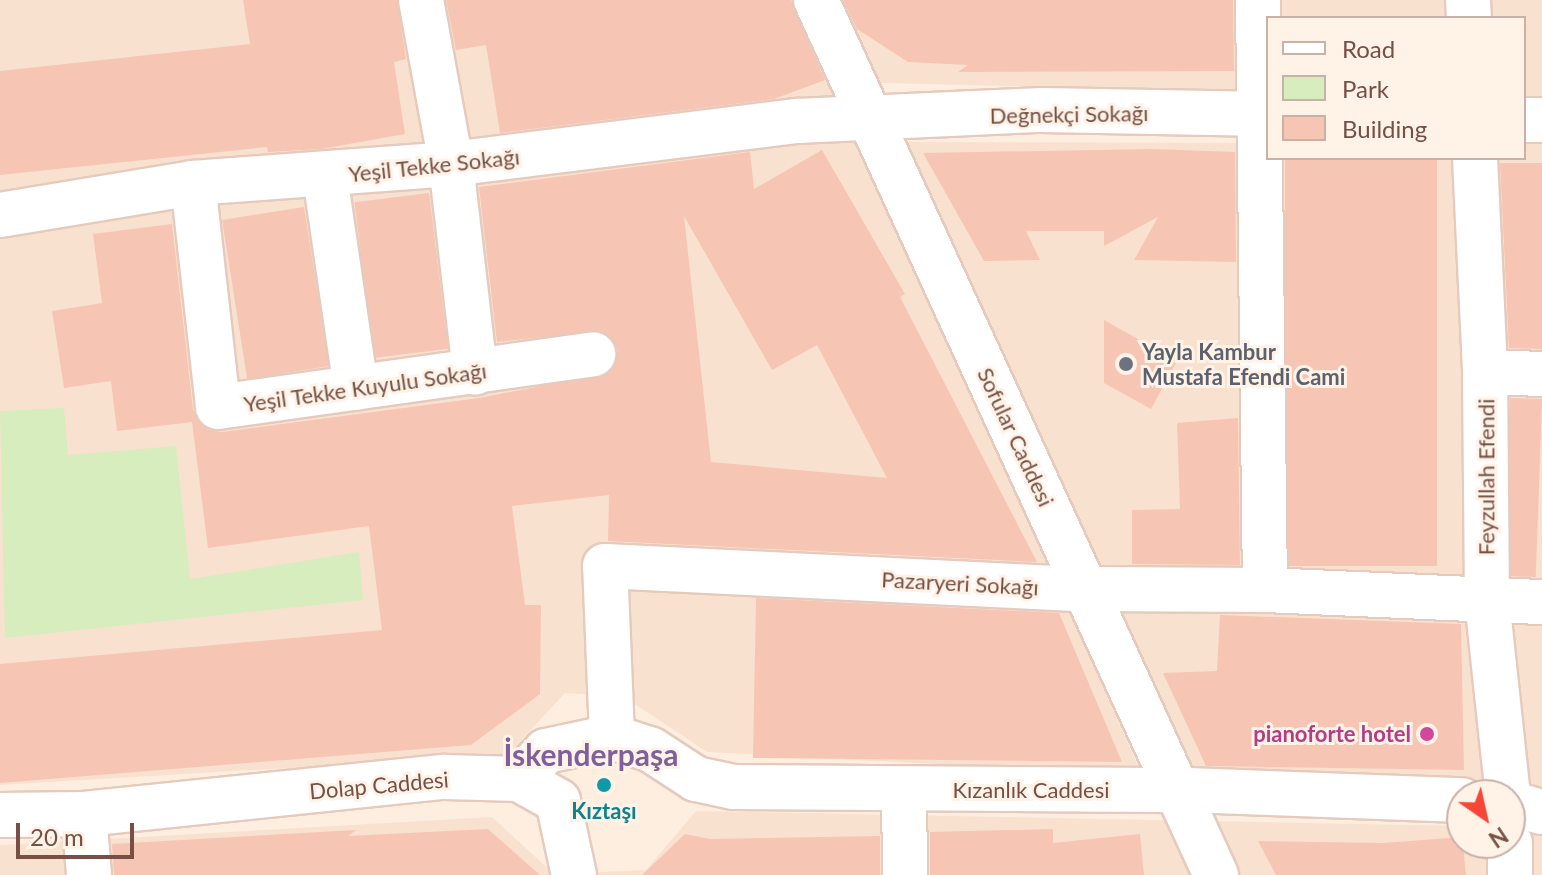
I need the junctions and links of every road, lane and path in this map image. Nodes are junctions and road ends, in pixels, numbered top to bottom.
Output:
1 (421, 0) edge
2 (816, 0) edge
3 (1258, 0) edge
4 (1264, 114) edge
5 (869, 117) junction
6 (1475, 160) edge
7 (451, 164) junction
8 (325, 176) junction
9 (193, 183) junction
10 (0, 215) edge
11 (593, 354) dead end
12 (1485, 372) junction
13 (475, 373) junction
14 (1542, 374) edge
15 (356, 388) junction
16 (1085, 589) junction
17 (1265, 590) junction
18 (1487, 600) junction
19 (1542, 602) edge
20 (612, 737) junction
21 (519, 779) junction
22 (1506, 779) edge
23 (904, 790) junction
24 (1177, 790) junction
25 (1446, 799) edge
26 (84, 814) junction
27 (0, 815) edge
28 (89, 875) edge
29 (574, 875) edge
30 (905, 875) edge
31 (1216, 875) edge

1 - 7 street
2 - 5 street, Sofular Caddesi
3 - 4 street
4 - 5 street, Değnekçi Sokağı
4 - 17 street
5 - 7 street, Yeşil Tekke Sokağı
5 - 16 street, Sofular Caddesi
6 - 12 street, Feyzullah Efendi
7 - 8 street, Yeşil Tekke Sokağı
7 - 13 street
8 - 9 street, Yeşil Tekke Sokağı
8 - 15 street
9 - 10 street, Yeşil Tekke Sokağı
9 - 15 street, Yeşil Tekke Kuyulu Sokağı
11 - 13 street, Yeşil Tekke Kuyulu Sokağı
12 - 14 street
12 - 18 street, Feyzullah Efendi
13 - 15 street, Yeşil Tekke Kuyulu Sokağı
16 - 17 street, Pazaryeri Sokağı
16 - 20 street, Pazaryeri Sokağı
16 - 24 street, Sofular Caddesi
17 - 18 street, Pazaryeri Sokağı
18 - 19 street, Pazaryeri Sokağı
18 - 22 street, Feyzullah Efendi
20 - 21 street
20 - 23 street, Kızanlık Caddesi
21 - 26 street, Dolap Caddesi
21 - 29 street
23 - 24 street, Kızanlık Caddesi
23 - 30 street
24 - 25 street, Kızanlık Caddesi
24 - 31 street, Sofular Caddesi
26 - 27 street, Dolap Caddesi
26 - 28 street

